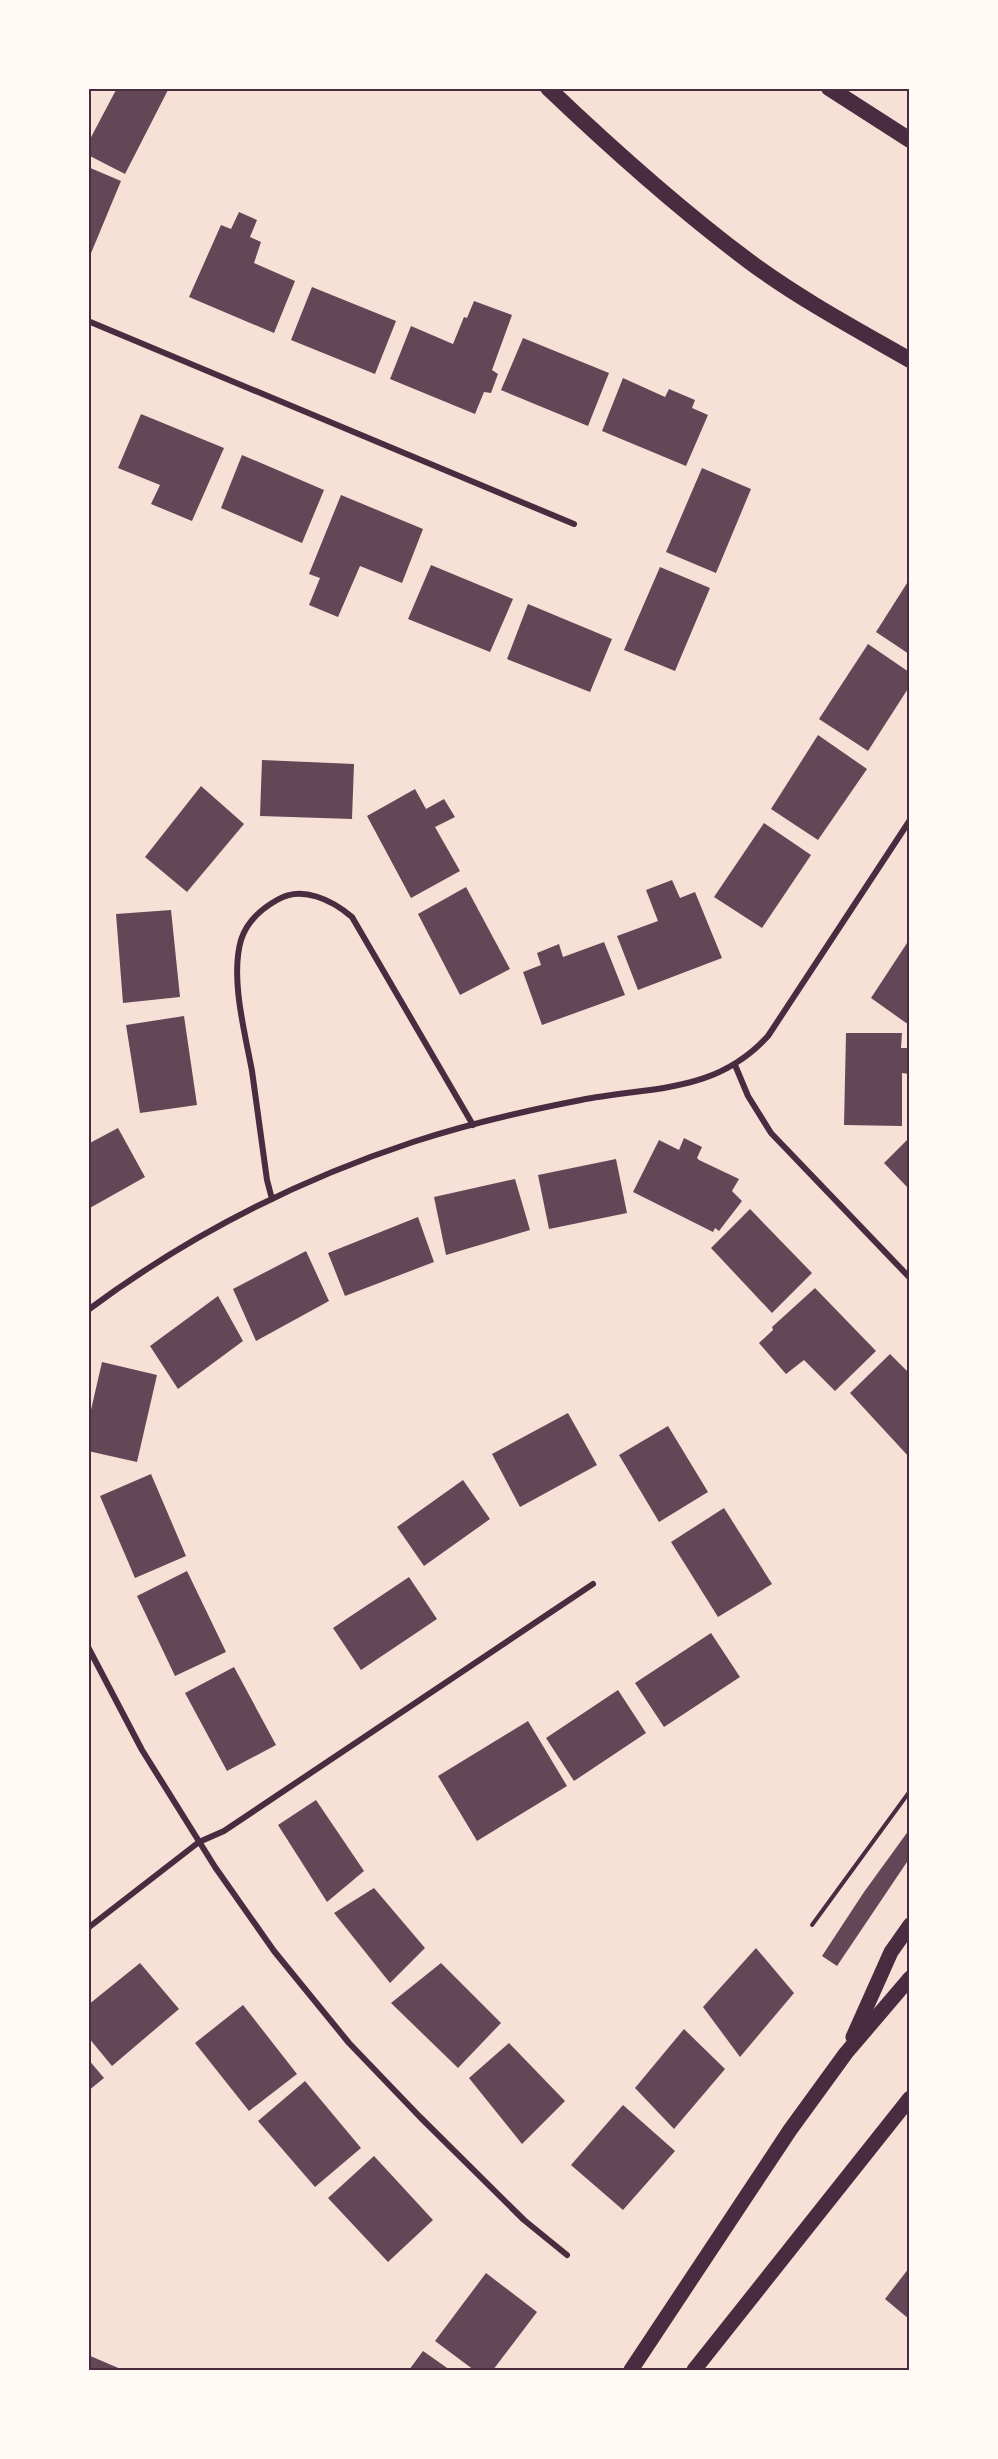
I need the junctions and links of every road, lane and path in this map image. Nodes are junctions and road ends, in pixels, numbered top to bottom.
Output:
1 (548, 88) edge
2 (829, 88) edge
3 (909, 140) edge
4 (88, 321) edge
5 (909, 360) edge
6 (574, 524) dead end
7 (909, 820) edge
8 (735, 1065) junction
9 (473, 1125) junction
10 (272, 1199) junction
11 (909, 1278) edge
12 (88, 1310) edge
13 (593, 1584) dead end
14 (88, 1647) edge
15 (909, 1791) edge
16 (199, 1842) junction
17 (812, 1925) dead end
18 (909, 1925) edge
19 (88, 1928) edge
20 (909, 1978) edge
21 (846, 2053) junction
22 (908, 2101) edge
23 (567, 2255) dead end
24 (631, 2370) edge
25 (694, 2370) edge

1 - 5 highway
2 - 3 highway
4 - 6 street
7 - 8 street
8 - 9 street
8 - 11 street
9 - 10 street
9 - 10 street
10 - 12 street
13 - 16 street
14 - 16 street
15 - 17 path
16 - 19 street
16 - 23 street
18 - 21 main road
20 - 21 main road
21 - 24 main road
22 - 25 main road

